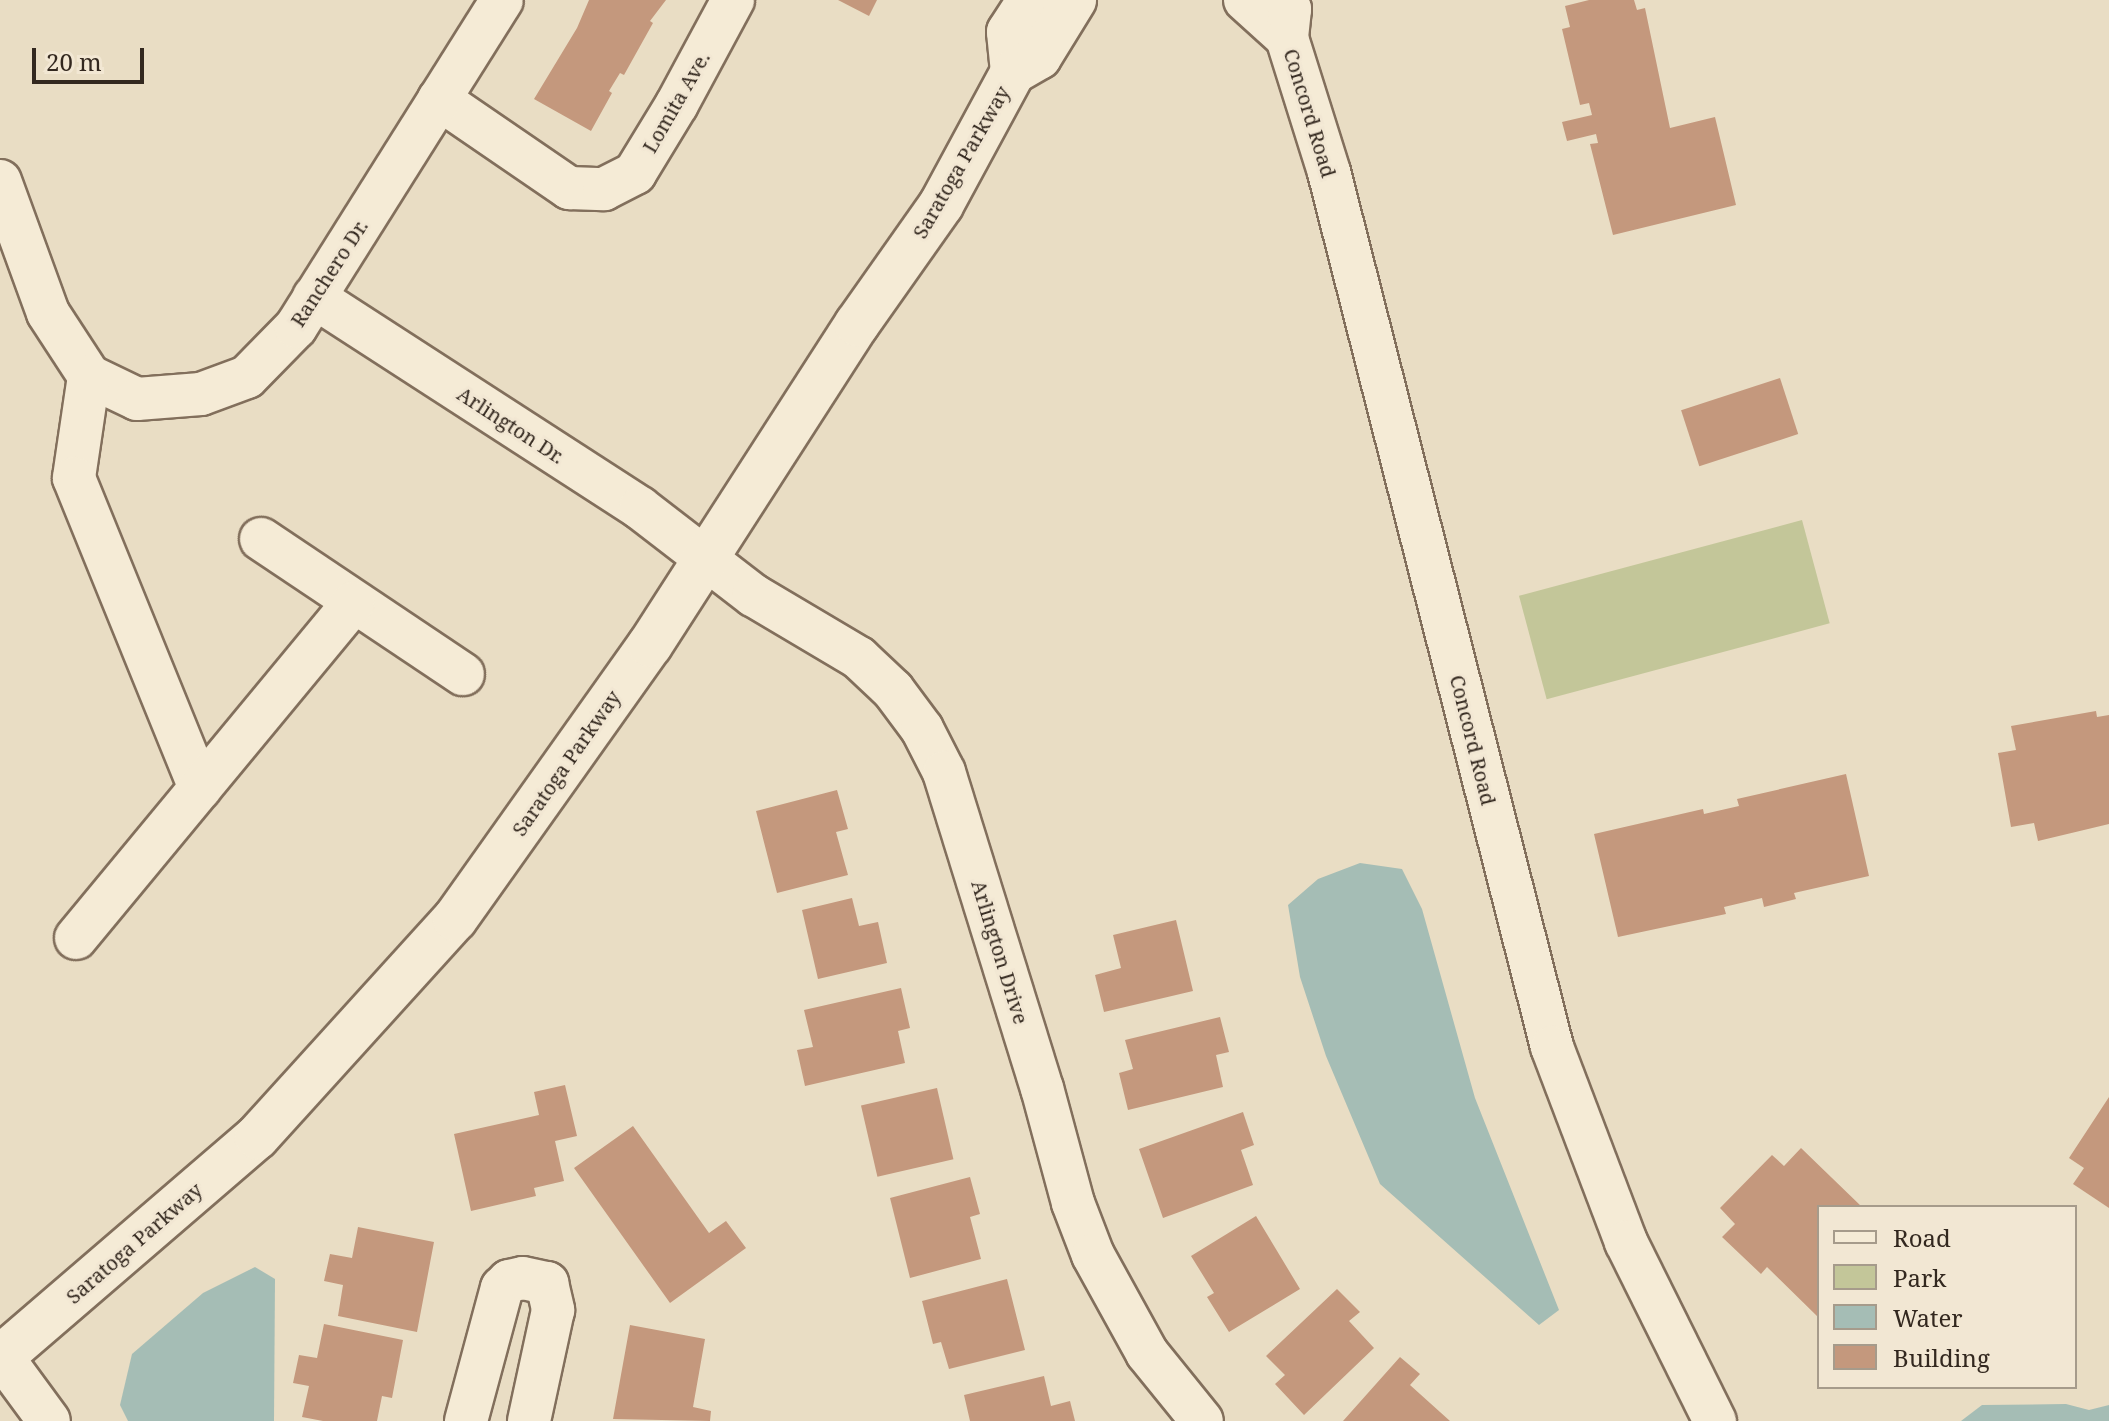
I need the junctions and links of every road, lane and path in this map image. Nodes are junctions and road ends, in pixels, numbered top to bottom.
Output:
1 (502, 0) edge
2 (733, 0) edge
3 (1030, 0) edge
4 (1074, 0) edge
5 (1245, 0) edge
6 (1287, 19) edge
7 (1013, 72) junction
8 (439, 99) junction
9 (0, 181) edge
10 (314, 297) junction
11 (89, 376) junction
12 (261, 539) dead end
13 (703, 558) junction
14 (353, 603) junction
15 (463, 674) dead end
16 (200, 788) junction
17 (76, 938) dead end
18 (1, 1358) edge
19 (49, 1421) edge
20 (466, 1421) edge
21 (529, 1421) edge
22 (1202, 1421) edge
23 (1715, 1421) edge

1 - 8 street, Ranchero Dr.
2 - 8 street, Lomita Ave.
3 - 7 street, Saratoga Parkway
4 - 7 street, Saratoga Parkway
5 - 6 street, Concord Road
6 - 23 street, Concord Road
7 - 13 street, Saratoga Parkway
8 - 10 street, Ranchero Dr.
9 - 11 street
10 - 11 street, Ranchero Dr.
10 - 13 street, Arlington Dr.
11 - 16 street
12 - 14 street
13 - 18 street, Saratoga Parkway
13 - 22 street, Arlington Drive
14 - 15 street
14 - 16 street
16 - 17 street
18 - 19 street
20 - 21 street

